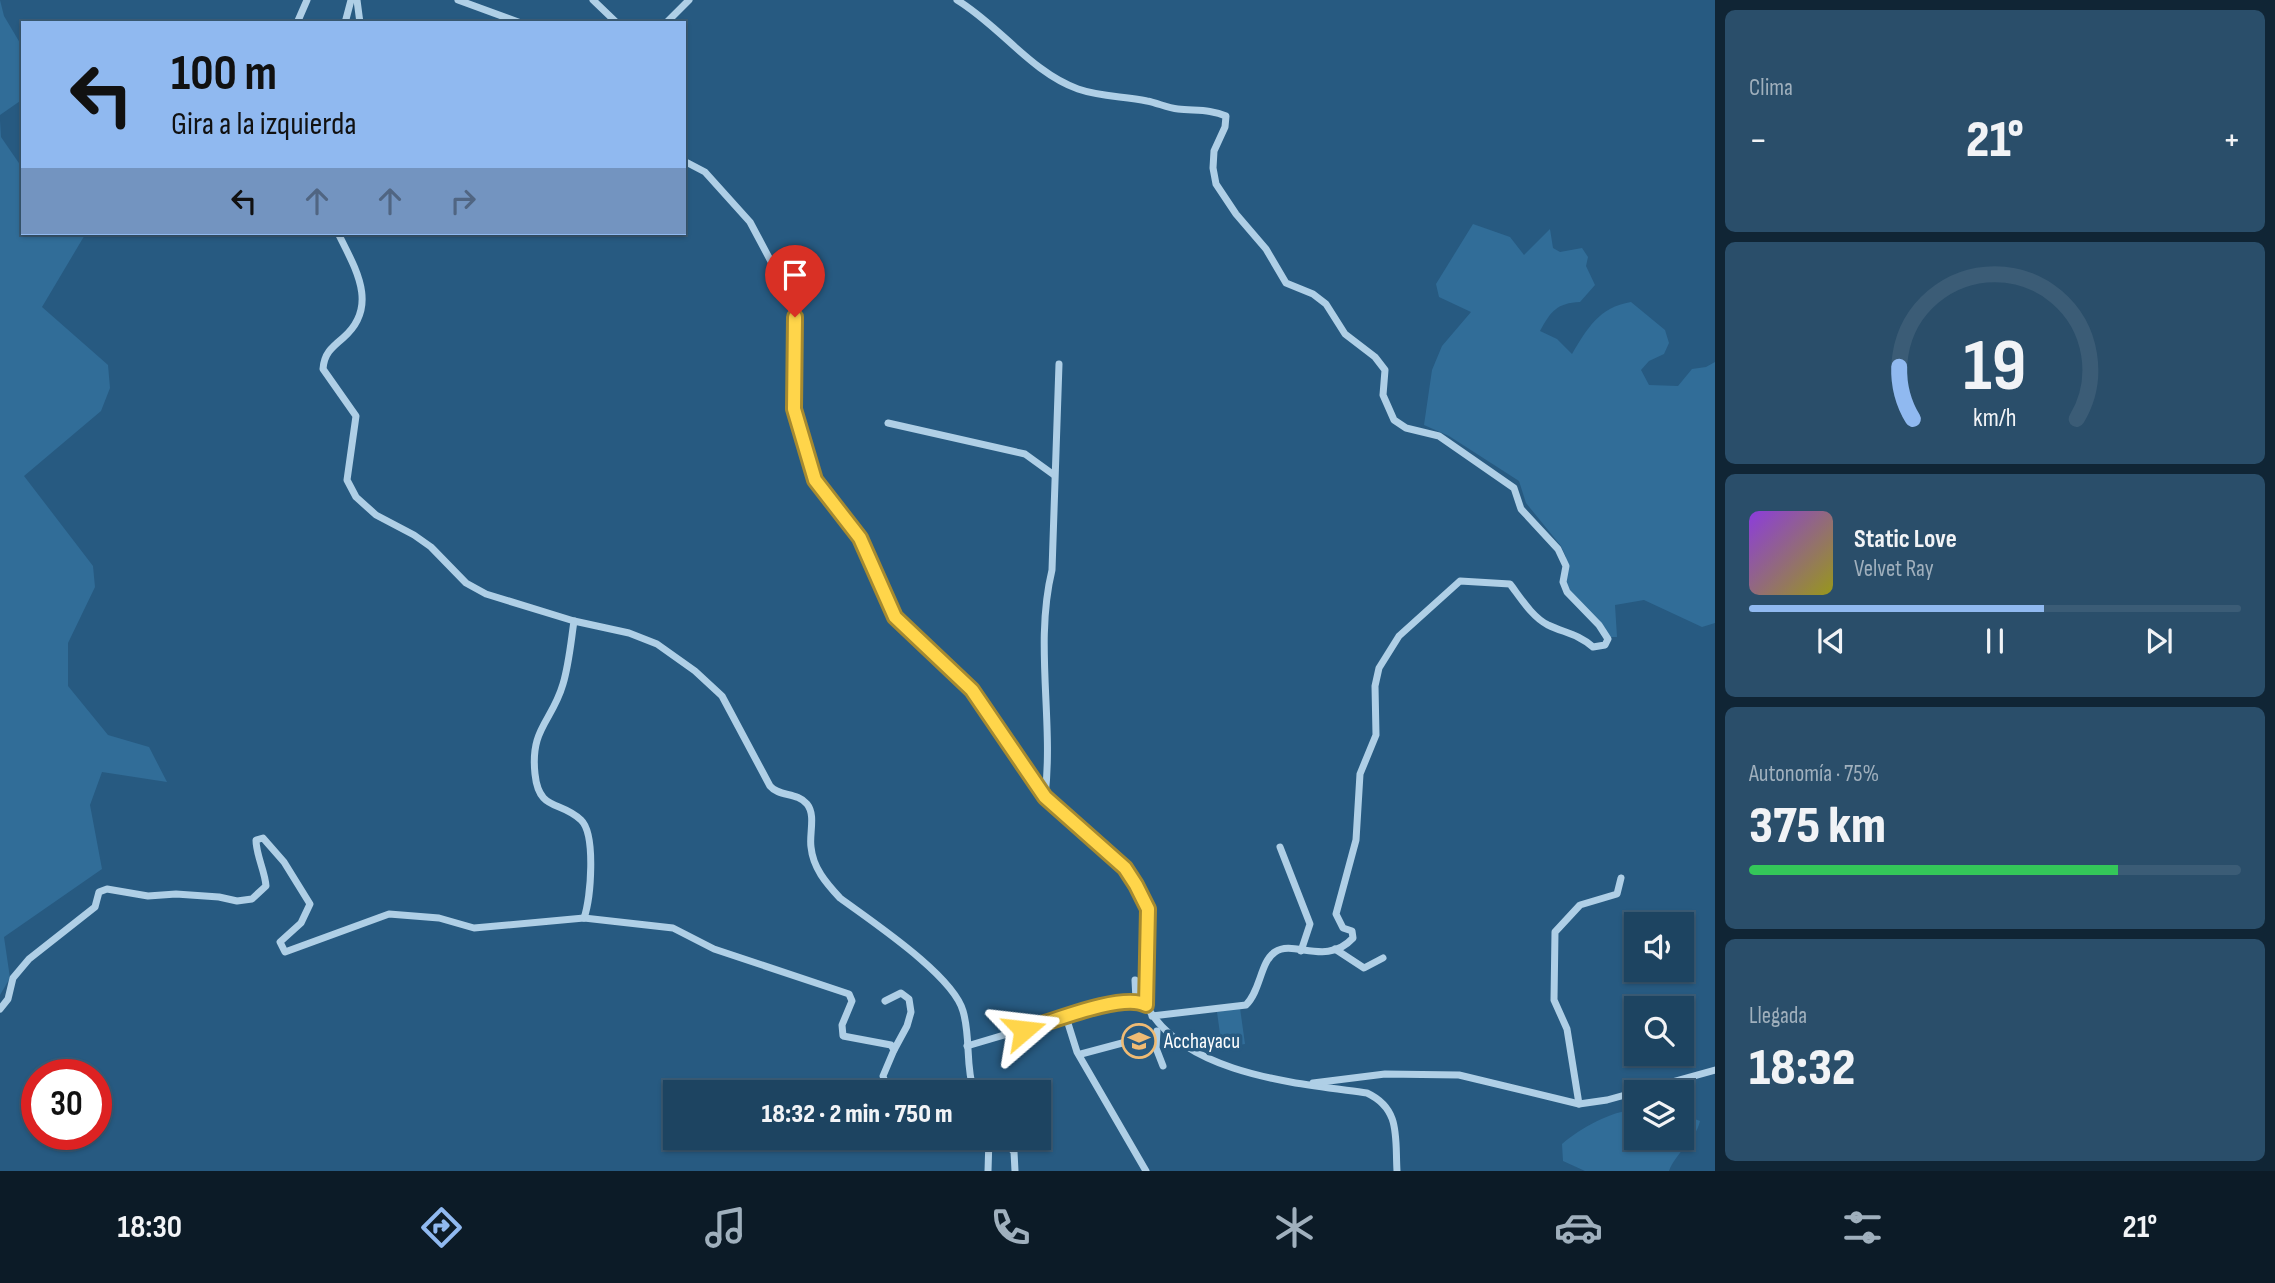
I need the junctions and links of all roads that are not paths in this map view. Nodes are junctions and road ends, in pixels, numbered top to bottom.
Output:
1 (307, 0) edge
2 (351, 0) edge
3 (357, 0) edge
4 (458, 0) edge
5 (593, 0) edge
6 (689, 0) edge
7 (957, 0) edge
8 (298, 21) edge
9 (346, 21) edge
10 (360, 21) edge
11 (516, 21) edge
12 (615, 21) edge
13 (668, 21) edge
14 (686, 162) edge
15 (339, 235) edge
16 (1059, 364) dead end
17 (888, 423) dead end
18 (1054, 475) junction
19 (574, 621) junction
20 (1045, 797) junction
21 (1280, 847) dead end
22 (1621, 878) dead end
23 (584, 918) junction
24 (1335, 949) junction
25 (1301, 951) junction
26 (1383, 958) dead end
27 (1135, 980) dead end
28 (1136, 1000) junction
29 (885, 1001) dead end
30 (1146, 1005) junction
31 (0, 1009) edge
32 (1152, 1016) junction
33 (1066, 1017) junction
34 (1159, 1024) junction
35 (1156, 1034) junction
36 (967, 1046) junction
37 (894, 1050) junction
38 (1081, 1054) dead end
39 (1163, 1066) dead end
40 (1715, 1070) edge
41 (884, 1080) edge
42 (971, 1080) edge
43 (1310, 1084) junction
44 (1578, 1104) junction
45 (989, 1150) edge
46 (1012, 1150) edge
47 (988, 1171) edge
48 (1015, 1171) edge
49 (1146, 1171) edge
50 (1397, 1171) edge

1 - 8 street
2 - 9 street
3 - 10 street
4 - 11 street
5 - 12 street
6 - 13 street
7 - 24 street
14 - 20 street
15 - 19 street
16 - 18 street
17 - 18 street
18 - 20 street
19 - 23 street
19 - 36 street
20 - 30 street
21 - 25 street
22 - 44 street
23 - 31 street
23 - 37 street
24 - 25 street
24 - 26 street
25 - 32 street
27 - 28 street
28 - 30 street
28 - 33 street
29 - 37 street
30 - 32 street
32 - 34 street
33 - 36 street
33 - 49 street
34 - 35 street
34 - 43 street
35 - 38 street
35 - 39 street
36 - 42 street
37 - 41 street
40 - 44 street
43 - 44 street
43 - 50 street
45 - 47 street
46 - 48 street

